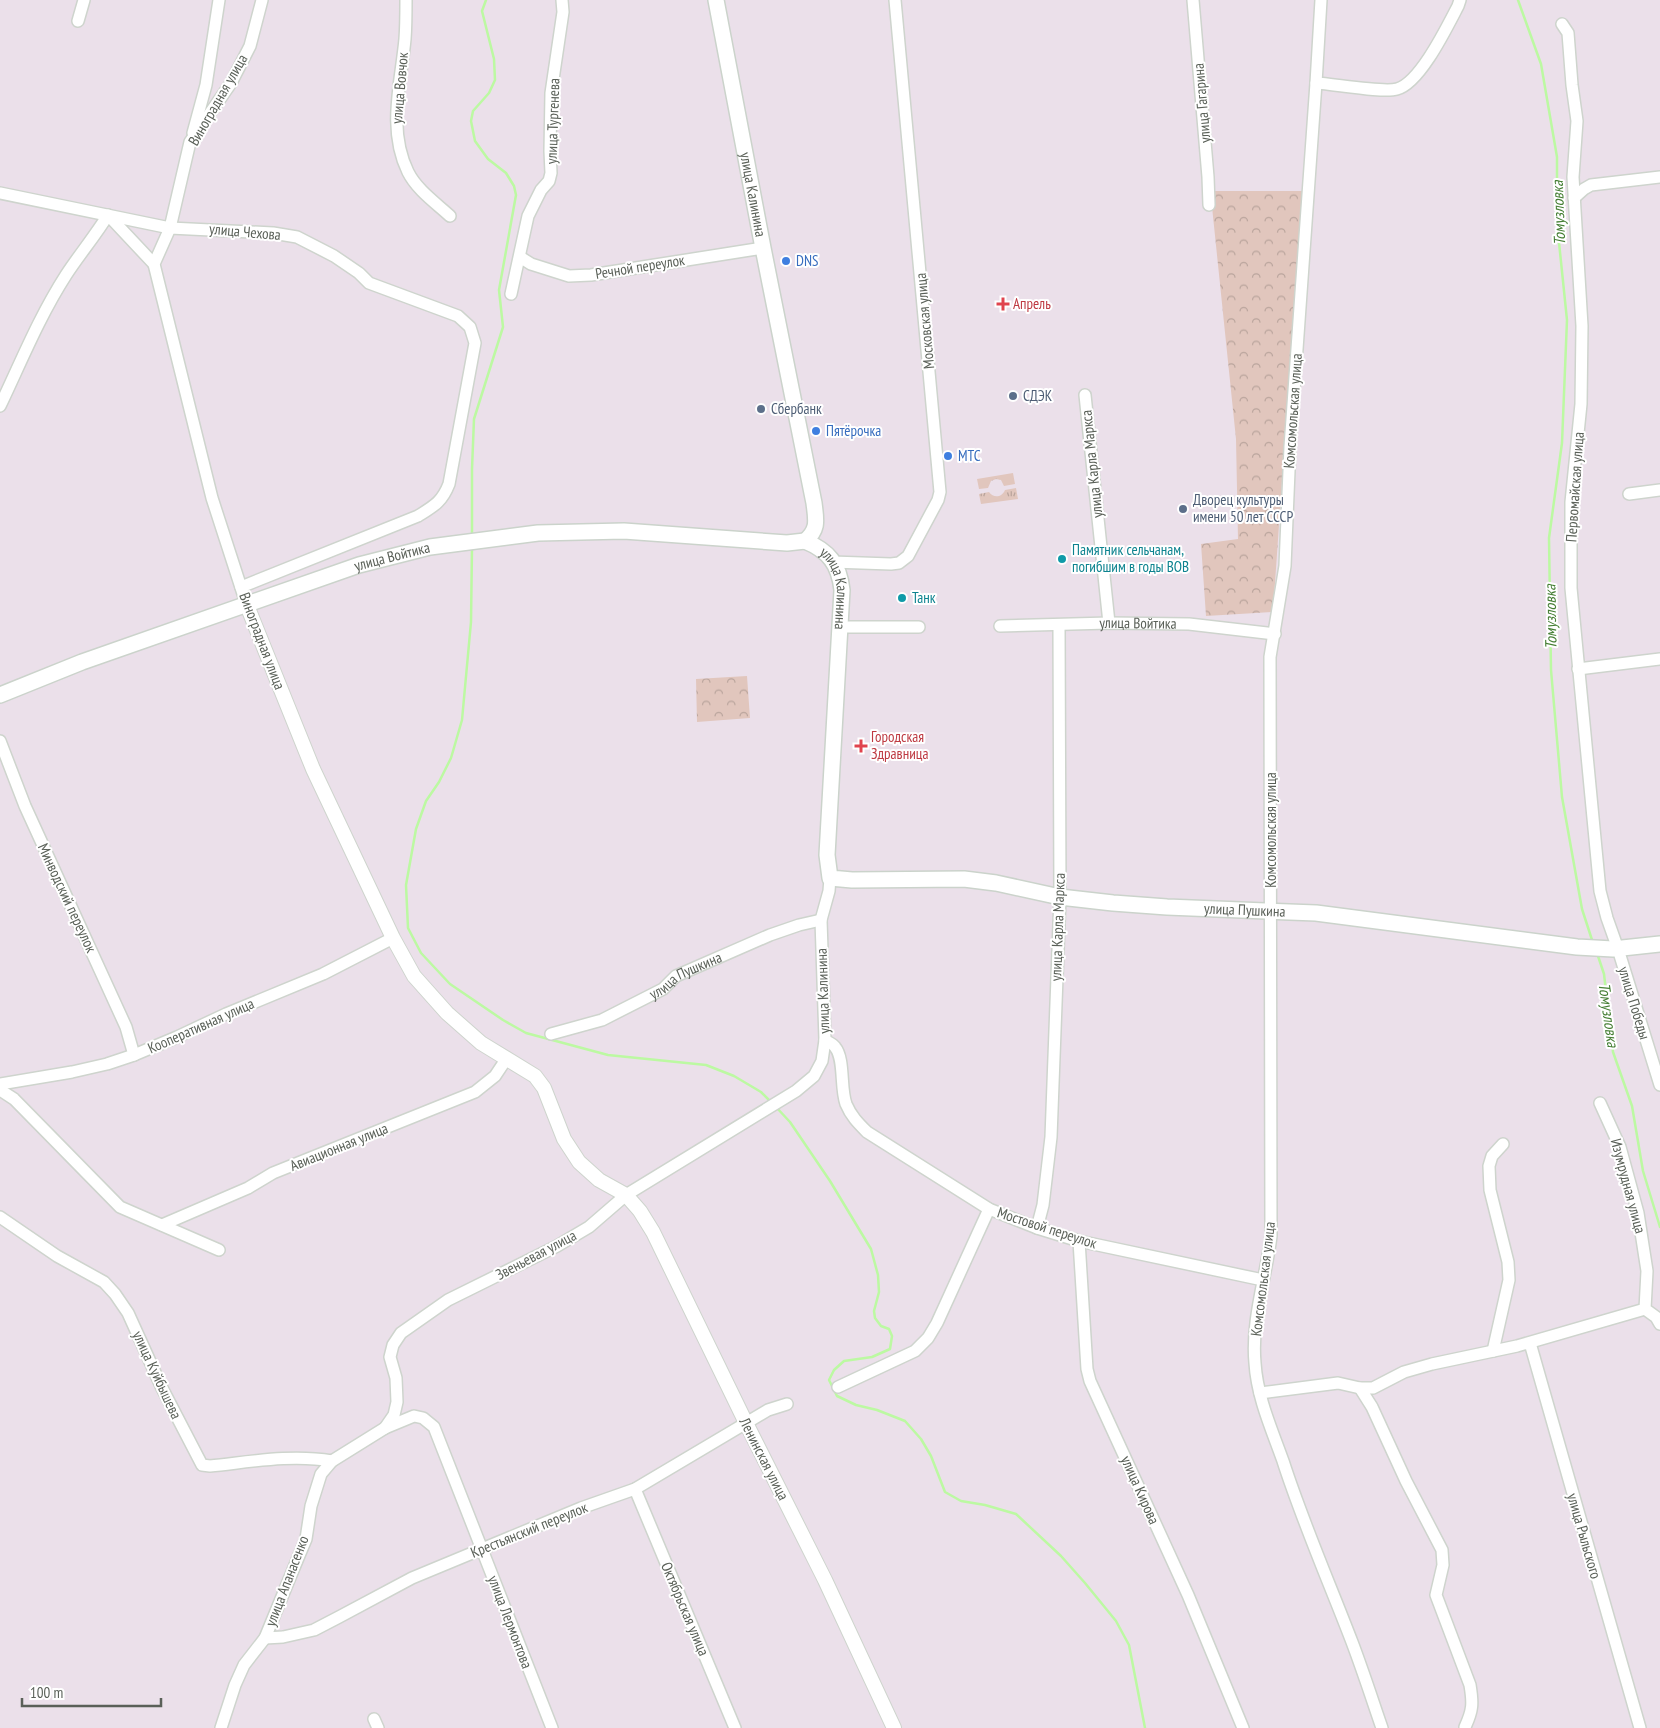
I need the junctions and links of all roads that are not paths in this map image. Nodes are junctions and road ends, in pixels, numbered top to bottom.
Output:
1 (84, 0) edge
2 (219, 0) edge
3 (262, 0) edge
4 (406, 0) edge
5 (562, 0) edge
6 (716, 0) edge
7 (895, 0) edge
8 (1193, 0) edge
9 (1321, 0) edge
10 (1460, 0) edge
11 (78, 21) dead end
12 (1562, 24) dead end
13 (1316, 83) junction
14 (190, 142) junction
15 (1660, 177) edge
16 (0, 194) edge
17 (1574, 198) junction
18 (1209, 205) dead end
19 (108, 215) junction
20 (450, 216) dead end
21 (170, 228) junction
22 (763, 248) junction
23 (520, 257) junction
24 (154, 264) junction
25 (511, 294) dead end
26 (1084, 395) dead end
27 (0, 406) edge
28 (1660, 490) edge
29 (1629, 494) dead end
30 (805, 541) junction
31 (832, 562) junction
32 (241, 586) junction
33 (246, 603) junction
34 (1109, 623) junction
35 (1058, 625) junction
36 (1000, 626) dead end
37 (840, 627) junction
38 (919, 627) dead end
39 (1275, 634) junction
40 (1660, 658) edge
41 (1578, 669) junction
42 (0, 695) edge
43 (0, 741) edge
44 (830, 878) junction
45 (1060, 897) junction
46 (1272, 911) junction
47 (821, 920) junction
48 (393, 938) junction
49 (1660, 944) edge
50 (1616, 949) junction
51 (551, 1034) dead end
52 (825, 1040) junction
53 (134, 1055) junction
54 (507, 1058) junction
55 (0, 1084) edge
56 (1660, 1085) edge
57 (0, 1090) edge
58 (1600, 1103) dead end
59 (754, 1117) joint
60 (1503, 1144) dead end
61 (626, 1195) junction
62 (989, 1209) junction
63 (0, 1217) edge
64 (162, 1225) junction
65 (1037, 1228) junction
66 (1079, 1241) junction
67 (219, 1250) dead end
68 (1263, 1280) junction
69 (1645, 1309) junction
70 (1660, 1324) edge
71 (1530, 1343) junction
72 (1493, 1352) junction
73 (838, 1387) dead end
74 (1360, 1388) junction
75 (1260, 1393) junction
76 (787, 1404) dead end
77 (746, 1423) junction
78 (385, 1428) junction
79 (332, 1461) junction
80 (635, 1489) junction
81 (482, 1549) junction
82 (265, 1638) junction
83 (1465, 1727) edge
84 (221, 1728) edge
85 (552, 1728) edge
86 (735, 1728) edge
87 (894, 1728) edge
88 (1243, 1728) edge
89 (1382, 1728) edge
90 (1640, 1728) edge

1 - 11 street
2 - 14 street
3 - 14 street, Виноградная улица
4 - 20 street, улица Вовчок
5 - 23 street, улица Тургенева
6 - 22 main road, улица Калинина
7 - 31 street, Московская улица
8 - 18 street, улица Гагарина
9 - 13 street, Комсомольская улица
10 - 13 street
12 - 17 street, Первомайская улица
13 - 39 street, Комсомольская улица
14 - 21 street, Виноградная улица
15 - 17 street
16 - 19 street, улица Чехова
17 - 41 street, Первомайская улица
19 - 21 street, улица Чехова
19 - 24 street
19 - 27 street
21 - 24 street, Виноградная улица
21 - 32 street, улица Чехова
22 - 23 street, Речной переулок
22 - 30 main road, улица Калинина
23 - 25 street, улица Тургенева
24 - 32 street, Виноградная улица
26 - 34 street, улица Карла Маркса
28 - 29 street
30 - 31 main road, улица Калинина
30 - 33 main road, улица Войтика
31 - 37 main road, улица Калинина
32 - 33 street, Виноградная улица
33 - 42 main road, улица Войтика
33 - 48 street, Виноградная улица
34 - 35 street, улица Войтика
34 - 39 street, улица Войтика
35 - 36 street, улица Войтика
35 - 45 street, улица Карла Маркса
37 - 38 street
37 - 44 main road, улица Калинина
39 - 46 street, Комсомольская улица
40 - 41 street
41 - 50 street, Первомайская улица
43 - 53 street, Минводский переулок
44 - 45 main road, улица Пушкина
44 - 47 street, улица Калинина
45 - 46 main road, улица Пушкина
45 - 65 street, улица Карла Маркса
46 - 50 main road, улица Пушкина
46 - 68 street, Комсомольская улица
47 - 51 street, улица Пушкина
47 - 52 street, улица Калинина
48 - 53 street, Кооперативная улица
48 - 54 street, Виноградная улица
49 - 50 main road, улица Пушкина
50 - 56 street, улица Победы
52 - 59 street, улица Калинина
52 - 62 street, Мостовой переулок
53 - 55 street, Кооперативная улица
54 - 61 street, Виноградная улица
54 - 64 street, Авиационная улица
57 - 64 street
58 - 69 street, Изумрудная улица
59 - 61 street, Звеньевая улица
60 - 72 street
61 - 77 street, Ленинская улица
61 - 78 street, Звеньевая улица
62 - 65 street, Мостовой переулок
62 - 73 street
63 - 79 street, улица Куйбышева
64 - 67 street
65 - 66 street, Мостовой переулок
66 - 68 street, Мостовой переулок
66 - 88 street, улица Кирова
68 - 75 street, Комсомольская улица
69 - 70 street
69 - 71 street
71 - 72 street
71 - 90 street, улица Рыльского
72 - 74 street
74 - 75 street
74 - 83 street
75 - 89 street, Комсомольская улица
76 - 77 street, Крестьянский переулок
77 - 80 street, Крестьянский переулок
77 - 87 street, Ленинская улица
78 - 79 street, улица Апанасенко
78 - 81 street, улица Лермонтова
79 - 82 street, улица Апанасенко
80 - 81 street, Крестьянский переулок
80 - 86 street, Октябрьская улица
81 - 82 street, Крестьянский переулок
81 - 85 street, улица Лермонтова
82 - 84 street, улица Апанасенко

